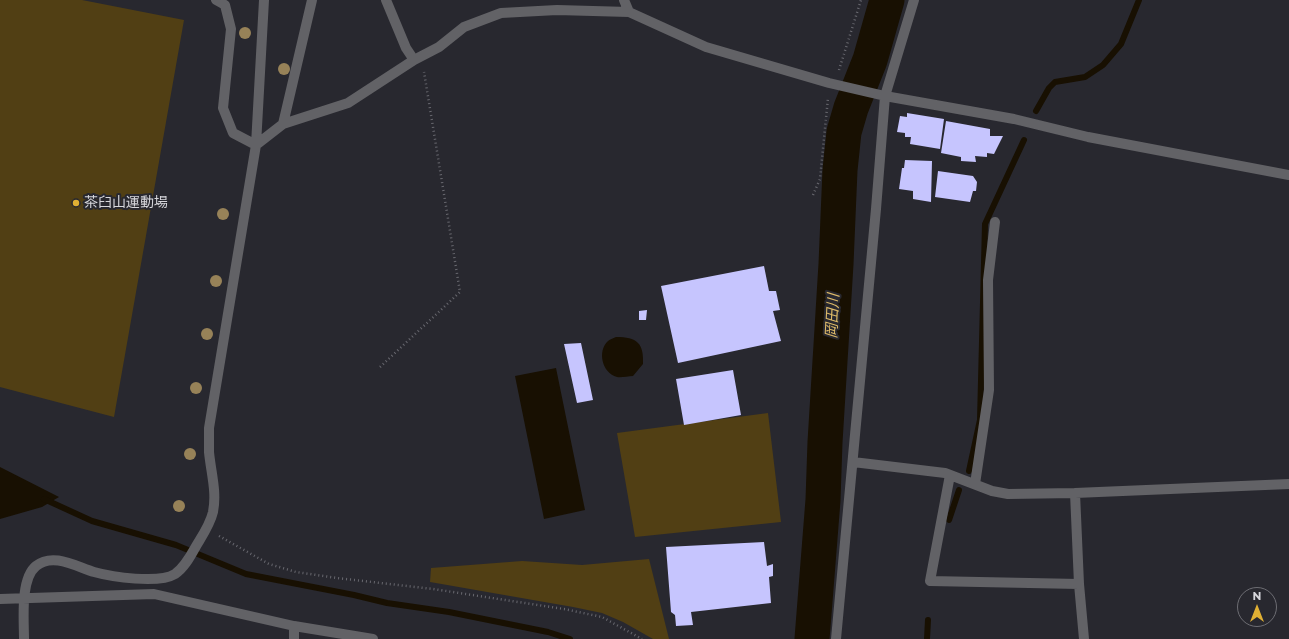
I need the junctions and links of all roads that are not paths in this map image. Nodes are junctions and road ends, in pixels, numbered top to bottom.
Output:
1 (216, 0) edge
2 (264, 0) edge
3 (312, 0) edge
4 (386, 0) edge
5 (624, 0) edge
6 (914, 0) edge
7 (629, 12) junction
8 (418, 58) junction
9 (880, 94) junction
10 (283, 124) junction
11 (256, 145) junction
12 (1289, 175) edge
13 (995, 222) dead end
14 (853, 462) junction
15 (950, 475) junction
16 (975, 484) junction
17 (1289, 484) edge
18 (1075, 493) junction
19 (1079, 584) junction
20 (0, 599) edge
21 (25, 599) junction
22 (294, 626) junction
23 (24, 639) edge
24 (294, 639) edge
25 (373, 639) edge
26 (836, 639) edge
27 (1084, 639) edge

1 - 11 street
2 - 11 street
3 - 10 street
4 - 8 street
5 - 7 street
6 - 9 street
7 - 8 street
7 - 9 street
8 - 10 street
9 - 12 street
9 - 14 street
10 - 11 street
11 - 21 street
13 - 16 street
14 - 15 street
14 - 26 street
15 - 16 street
15 - 19 street
16 - 18 street
17 - 18 street
18 - 19 street
19 - 27 street
20 - 21 street
21 - 22 street
21 - 23 street
22 - 24 street
22 - 25 street

